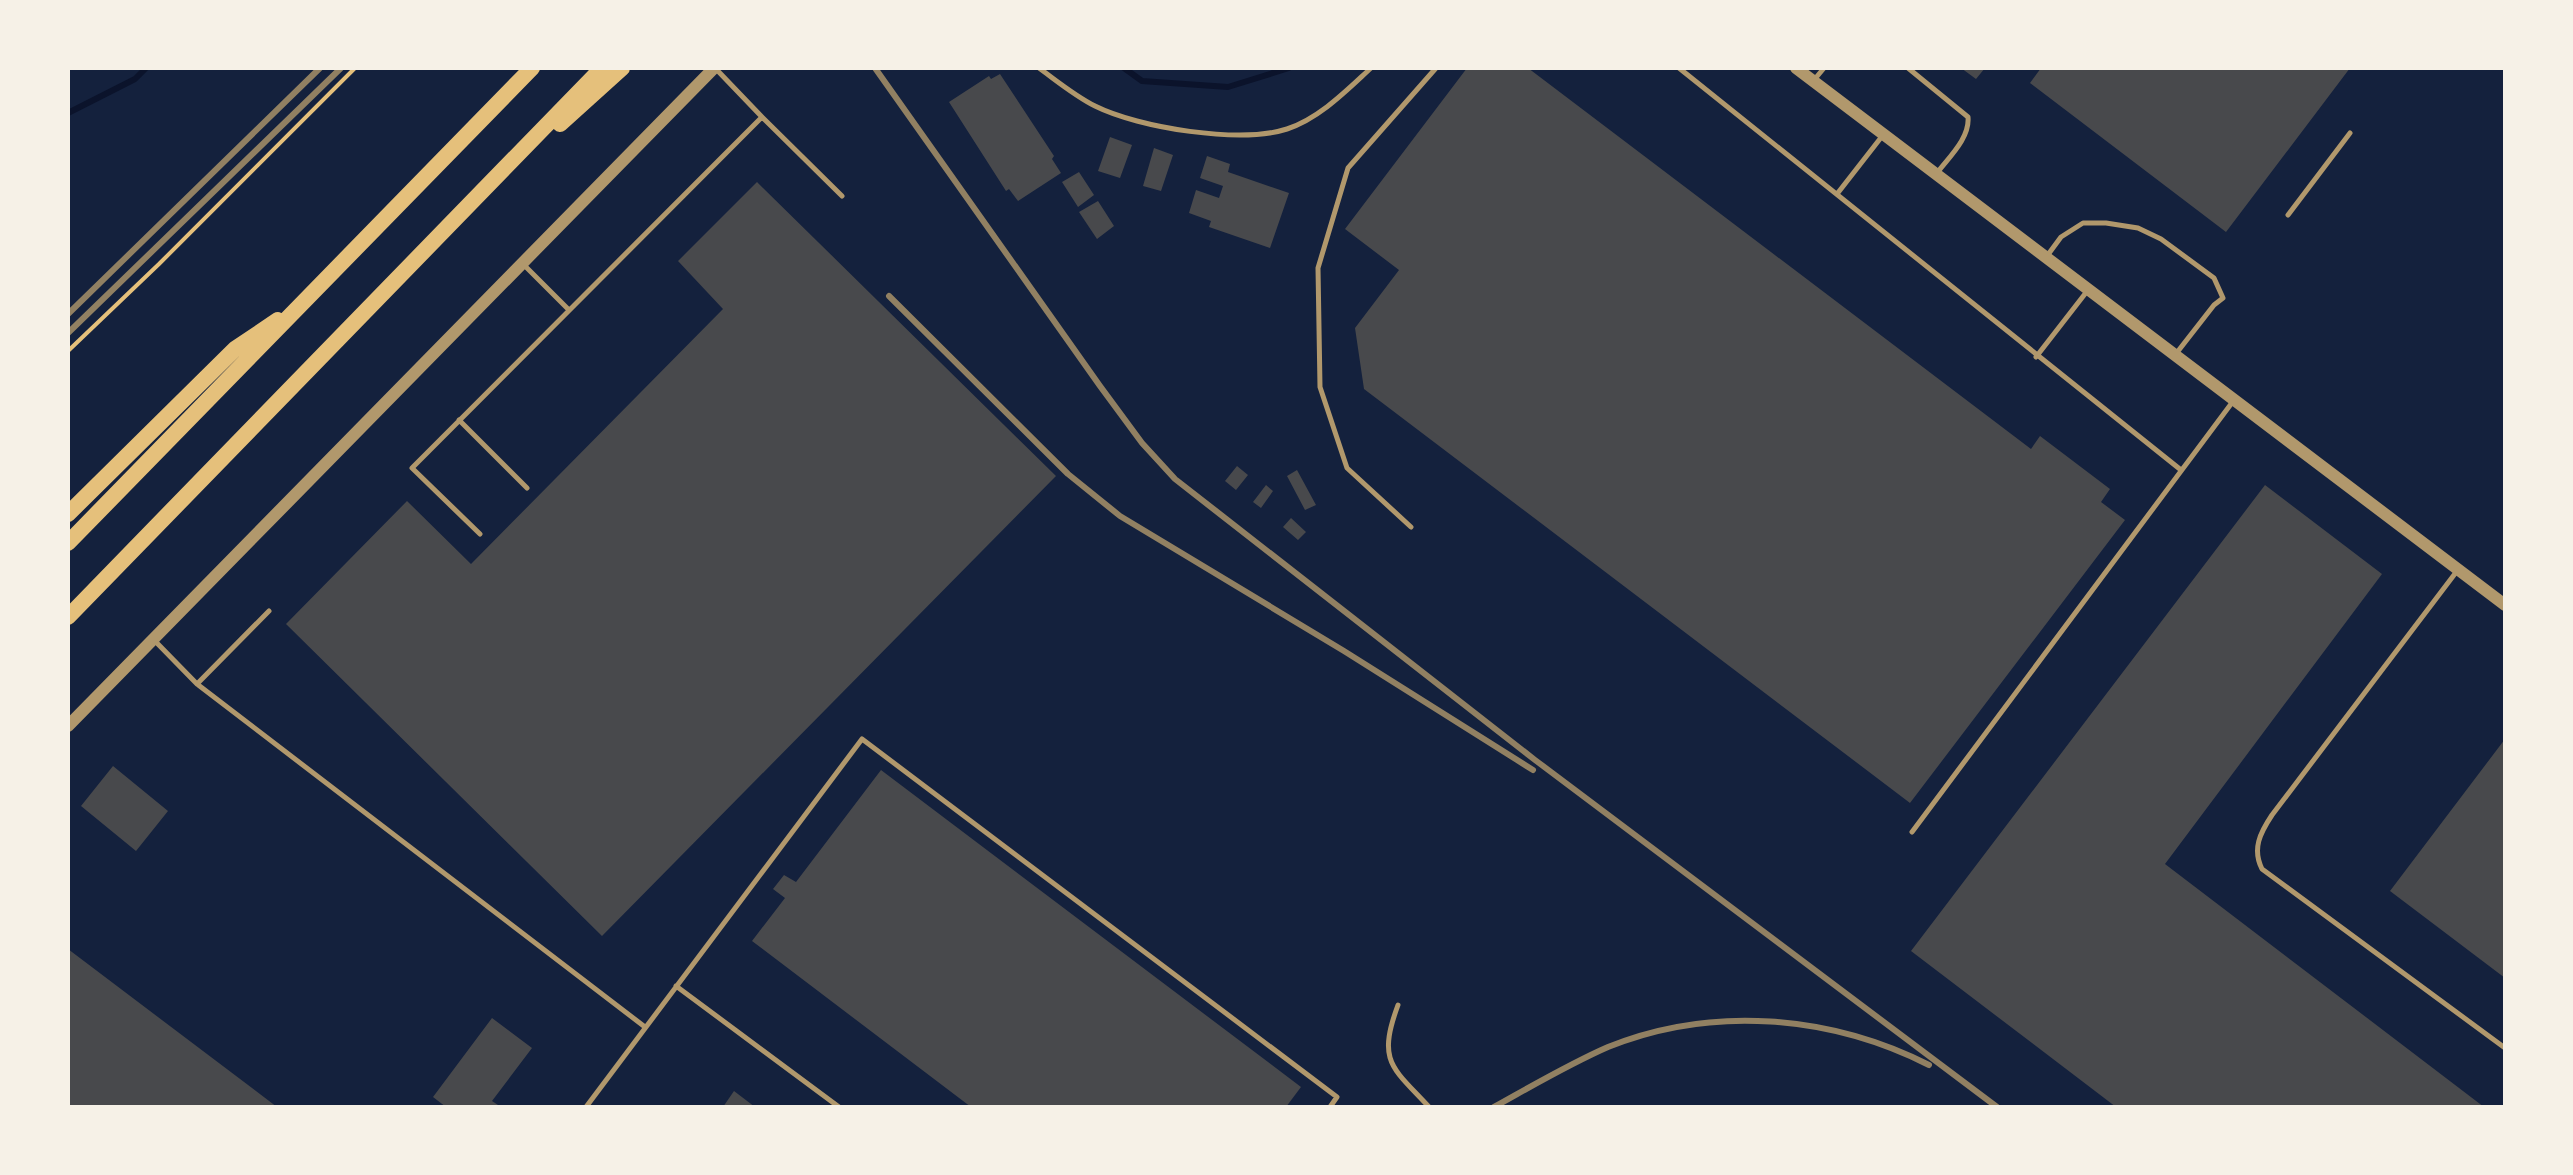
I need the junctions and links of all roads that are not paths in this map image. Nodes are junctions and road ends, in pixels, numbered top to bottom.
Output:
1 (532, 68) edge
2 (602, 68) edge
3 (622, 68) edge
4 (714, 68) edge
5 (1039, 68) edge
6 (1371, 68) edge
7 (1436, 68) edge
8 (1679, 68) edge
9 (1796, 68) edge
10 (1824, 68) edge
11 (1908, 68) edge
12 (1813, 81) junction
13 (762, 117) junction
14 (2350, 133) dead end
15 (1883, 134) junction
16 (1936, 174) junction
17 (496, 176) junction
18 (1837, 194) junction
19 (842, 196) dead end
20 (2288, 215) dead end
21 (2046, 257) junction
22 (522, 263) junction
23 (2089, 289) junction
24 (309, 299) junction
25 (569, 310) junction
26 (2175, 355) junction
27 (2036, 357) junction
28 (2234, 400) junction
29 (459, 420) junction
30 (2181, 470) junction
31 (527, 488) dead end
32 (68, 514) edge
33 (1411, 527) dead end
34 (480, 534) dead end
35 (68, 543) edge
36 (2458, 569) junction
37 (2505, 605) edge
38 (269, 611) dead end
39 (68, 617) edge
40 (153, 639) junction
41 (197, 684) junction
42 (68, 726) edge
43 (1912, 832) dead end
44 (676, 986) junction
45 (1398, 1005) dead end
46 (645, 1027) junction
47 (2505, 1048) edge
48 (586, 1107) edge
49 (839, 1107) edge
50 (1330, 1107) edge
51 (1429, 1107) edge

1 - 24 highway
2 - 17 highway
3 - 17 highway
4 - 13 lane
4 - 22 street
5 - 6 lane
7 - 33 lane
8 - 18 lane
9 - 12 street
10 - 12 lane
11 - 16 lane
12 - 15 street
13 - 19 lane
13 - 25 lane
14 - 20 lane
15 - 16 street
15 - 18 lane
16 - 21 street
17 - 39 highway
18 - 27 lane
21 - 23 street
21 - 26 lane
22 - 25 lane
22 - 40 street
23 - 26 street
23 - 27 lane
24 - 32 highway
24 - 35 highway
25 - 29 lane
26 - 28 street
27 - 30 lane
28 - 30 lane
28 - 36 street
29 - 31 lane
29 - 34 lane
30 - 43 lane
36 - 37 street
36 - 47 lane
38 - 41 lane
40 - 41 lane
40 - 42 street
41 - 46 lane
44 - 46 lane
44 - 49 lane
44 - 50 lane
45 - 51 lane
46 - 48 lane

